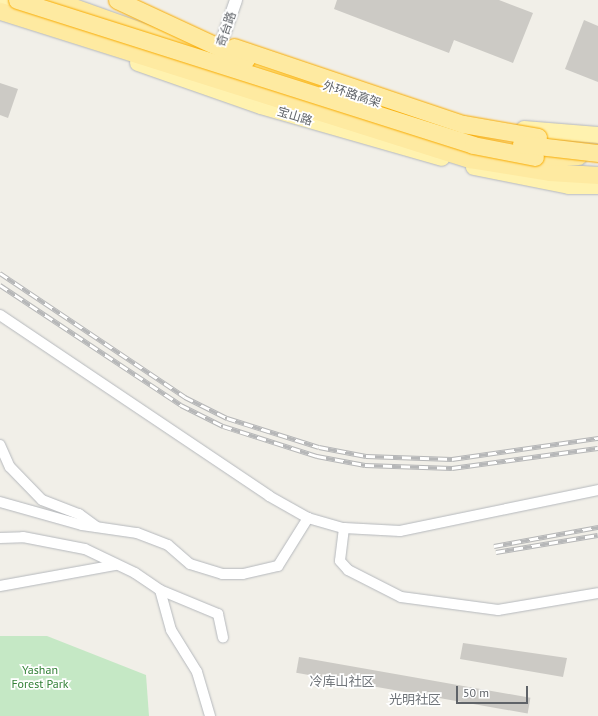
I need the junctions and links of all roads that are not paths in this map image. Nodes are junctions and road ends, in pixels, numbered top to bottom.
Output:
1 (17, 0) edge
2 (54, 0) edge
3 (117, 0) edge
4 (132, 0) edge
5 (236, 0) edge
6 (0, 2) edge
7 (0, 11) edge
8 (0, 18) edge
9 (0, 22) edge
10 (77, 42) junction
11 (216, 58) junction
12 (598, 135) edge
13 (598, 142) edge
14 (598, 153) edge
15 (598, 156) edge
16 (598, 175) edge
17 (598, 186) edge
18 (0, 315) edge
19 (0, 445) edge
20 (598, 490) edge
21 (0, 502) edge
22 (308, 518) junction
23 (344, 528) junction
24 (100, 529) junction
25 (0, 538) edge
26 (117, 564) junction
27 (0, 586) edge
28 (160, 590) junction
29 (598, 593) edge
30 (223, 637) dead end
31 (210, 716) edge

1 - 15 highway, bridge
2 - 11 highway
3 - 14 highway, 外环路高架, bridge
4 - 13 highway, 外环路高架, bridge
5 - 11 street, 奇台路
6 - 11 main road
7 - 16 highway
8 - 10 main road, 宝山路
9 - 10 highway
10 - 17 main road, 宝山路
11 - 12 main road
18 - 22 street
19 - 24 street
20 - 23 street
21 - 24 street
22 - 23 street
22 - 24 street
23 - 29 street
25 - 26 street
26 - 27 street
26 - 28 street
28 - 30 street
28 - 31 street

